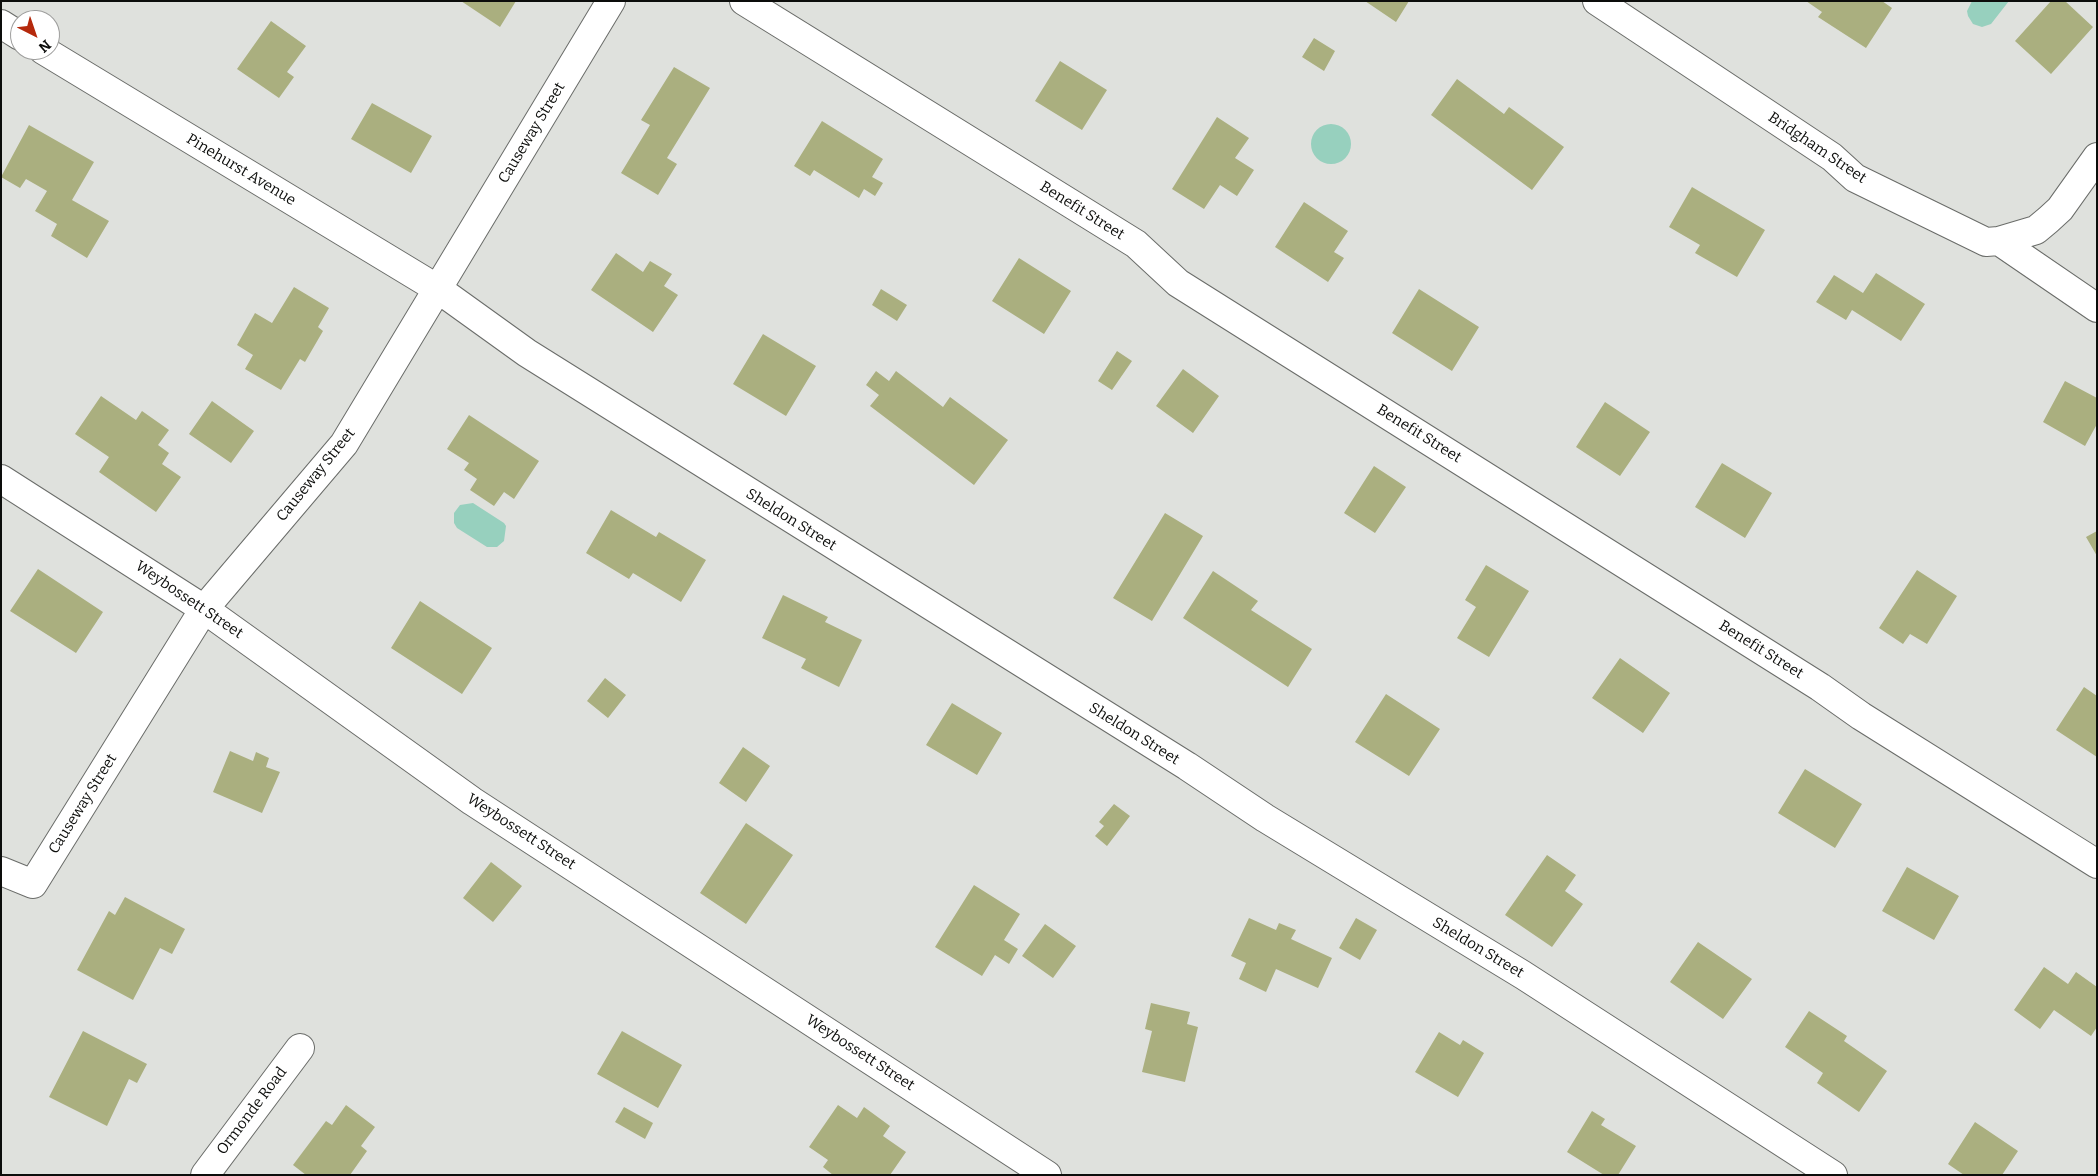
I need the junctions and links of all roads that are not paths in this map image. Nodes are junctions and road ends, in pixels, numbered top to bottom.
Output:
1 (611, 1) edge
2 (744, 1) edge
3 (1597, 1) edge
4 (59, 60) edge
5 (2097, 157) edge
6 (1999, 241) junction
7 (438, 290) junction
8 (2097, 308) edge
9 (1, 480) edge
10 (204, 609) junction
11 (2097, 864) edge
12 (1, 872) edge
13 (300, 1048) dead end
14 (205, 1175) edge
15 (1047, 1175) edge
16 (1833, 1175) edge

1 - 7 street, Causeway Street
2 - 11 street, Benefit Street
3 - 6 street, Bridgham Street
4 - 7 street, Pinehurst Avenue
5 - 6 street
6 - 8 street, Bridgham Street
7 - 10 street, Causeway Street
7 - 16 street, Sheldon Street
9 - 10 street, Weybossett Street
10 - 12 street, Causeway Street
10 - 15 street, Weybossett Street
13 - 14 street, Ormonde Road

